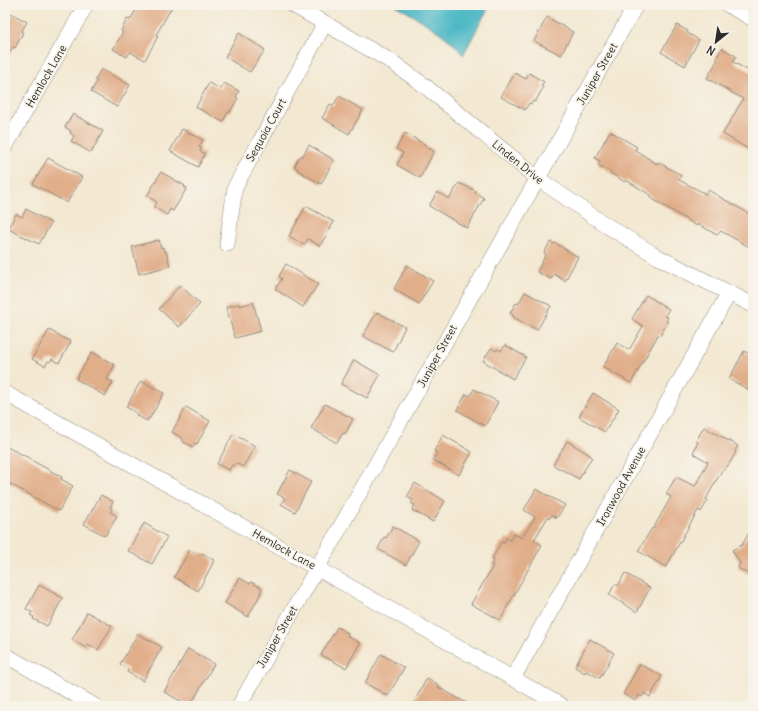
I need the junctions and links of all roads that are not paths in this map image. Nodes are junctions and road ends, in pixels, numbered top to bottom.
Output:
1 (86, 5) edge
2 (293, 5) edge
3 (636, 5) edge
4 (728, 5) edge
5 (753, 19) edge
6 (325, 23) junction
7 (5, 147) edge
8 (538, 178) junction
9 (227, 244) dead end
10 (729, 293) junction
11 (753, 305) edge
12 (5, 393) edge
13 (317, 568) junction
14 (5, 655) edge
15 (513, 678) junction
16 (95, 706) edge
17 (239, 706) edge
18 (562, 706) edge

1 - 7 street, Hemlock Lane
2 - 6 street, Linden Drive
3 - 8 street, Juniper Street
4 - 5 street
6 - 8 street, Linden Drive
6 - 9 street, Sequoia Court
8 - 10 street, Linden Drive
8 - 13 street, Juniper Street
10 - 11 street, Linden Drive
10 - 15 street, Ironwood Avenue
12 - 13 street, Hemlock Lane
13 - 15 street, Hemlock Lane
13 - 17 street, Juniper Street
14 - 16 street
15 - 18 street, Hemlock Lane

